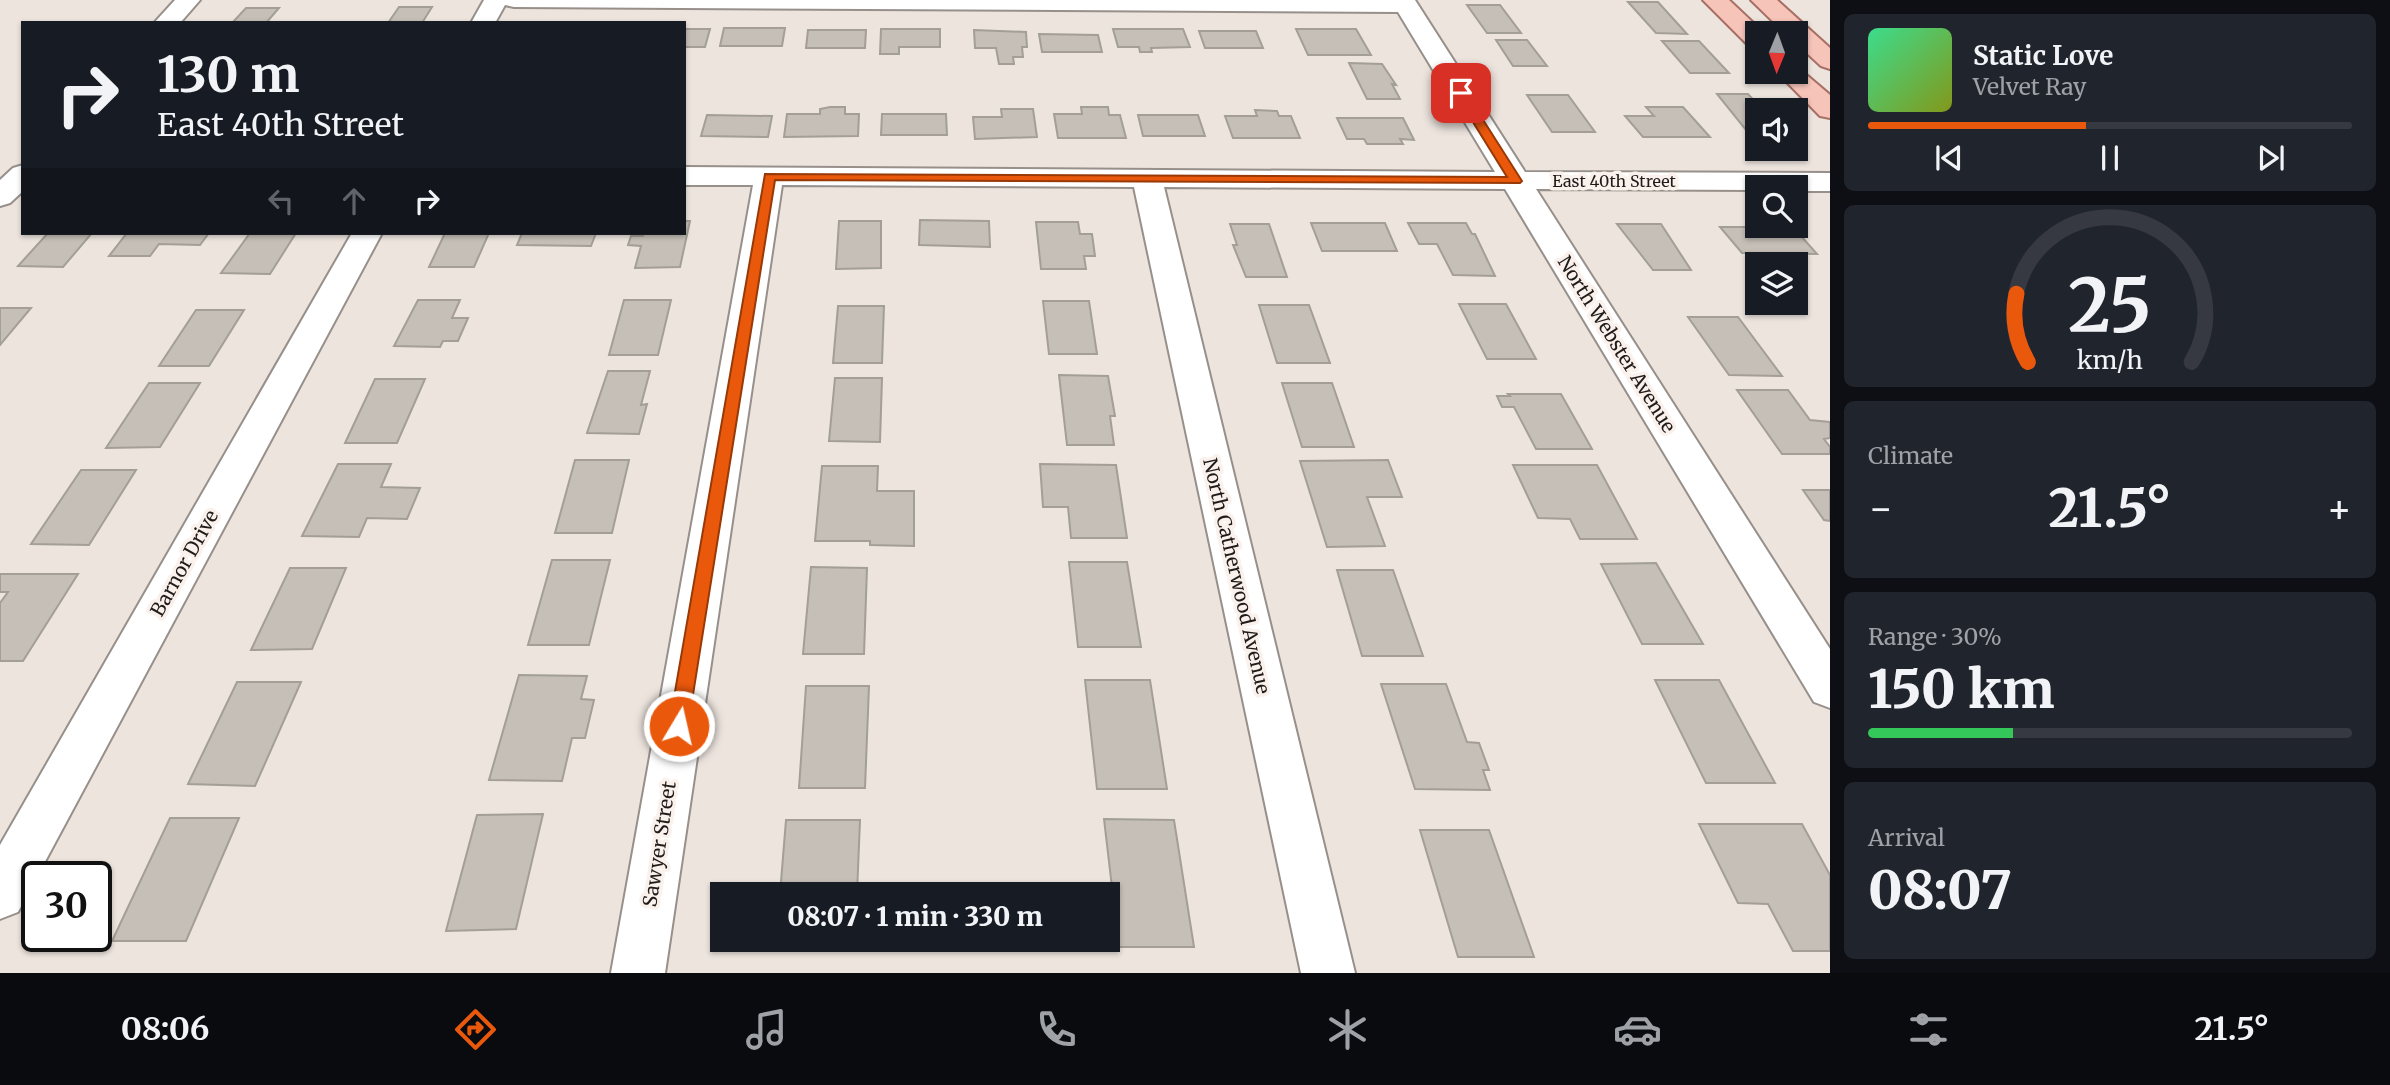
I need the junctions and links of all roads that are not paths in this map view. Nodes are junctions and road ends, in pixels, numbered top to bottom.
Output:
1 (188, 0) edge
2 (496, 0) edge
3 (514, 0) edge
4 (1715, 0) edge
5 (1763, 0) edge
6 (1404, 2) edge
7 (168, 21) edge
8 (485, 21) edge
9 (1745, 29) edge
10 (1830, 61) edge
11 (1803, 84) edge
12 (1830, 110) edge
13 (21, 176) edge
14 (686, 176) edge
15 (769, 177) junction
16 (1147, 179) junction
17 (1516, 181) junction
18 (1830, 182) edge
19 (0, 197) edge
20 (367, 235) edge
21 (1830, 688) edge
22 (0, 894) edge
23 (638, 973) edge
24 (1328, 973) edge

1 - 7 street
2 - 8 street
3 - 6 street
4 - 9 main road
5 - 10 main road
6 - 17 street, North Webster Avenue
11 - 12 main road
13 - 19 street
14 - 15 street, East 40th Street
15 - 16 street, East 40th Street
15 - 23 street, Sawyer Street
16 - 17 street, East 40th Street
16 - 24 street, North Catherwood Avenue
17 - 18 street, East 40th Street
17 - 21 street, North Webster Avenue
20 - 22 street, Barnor Drive

